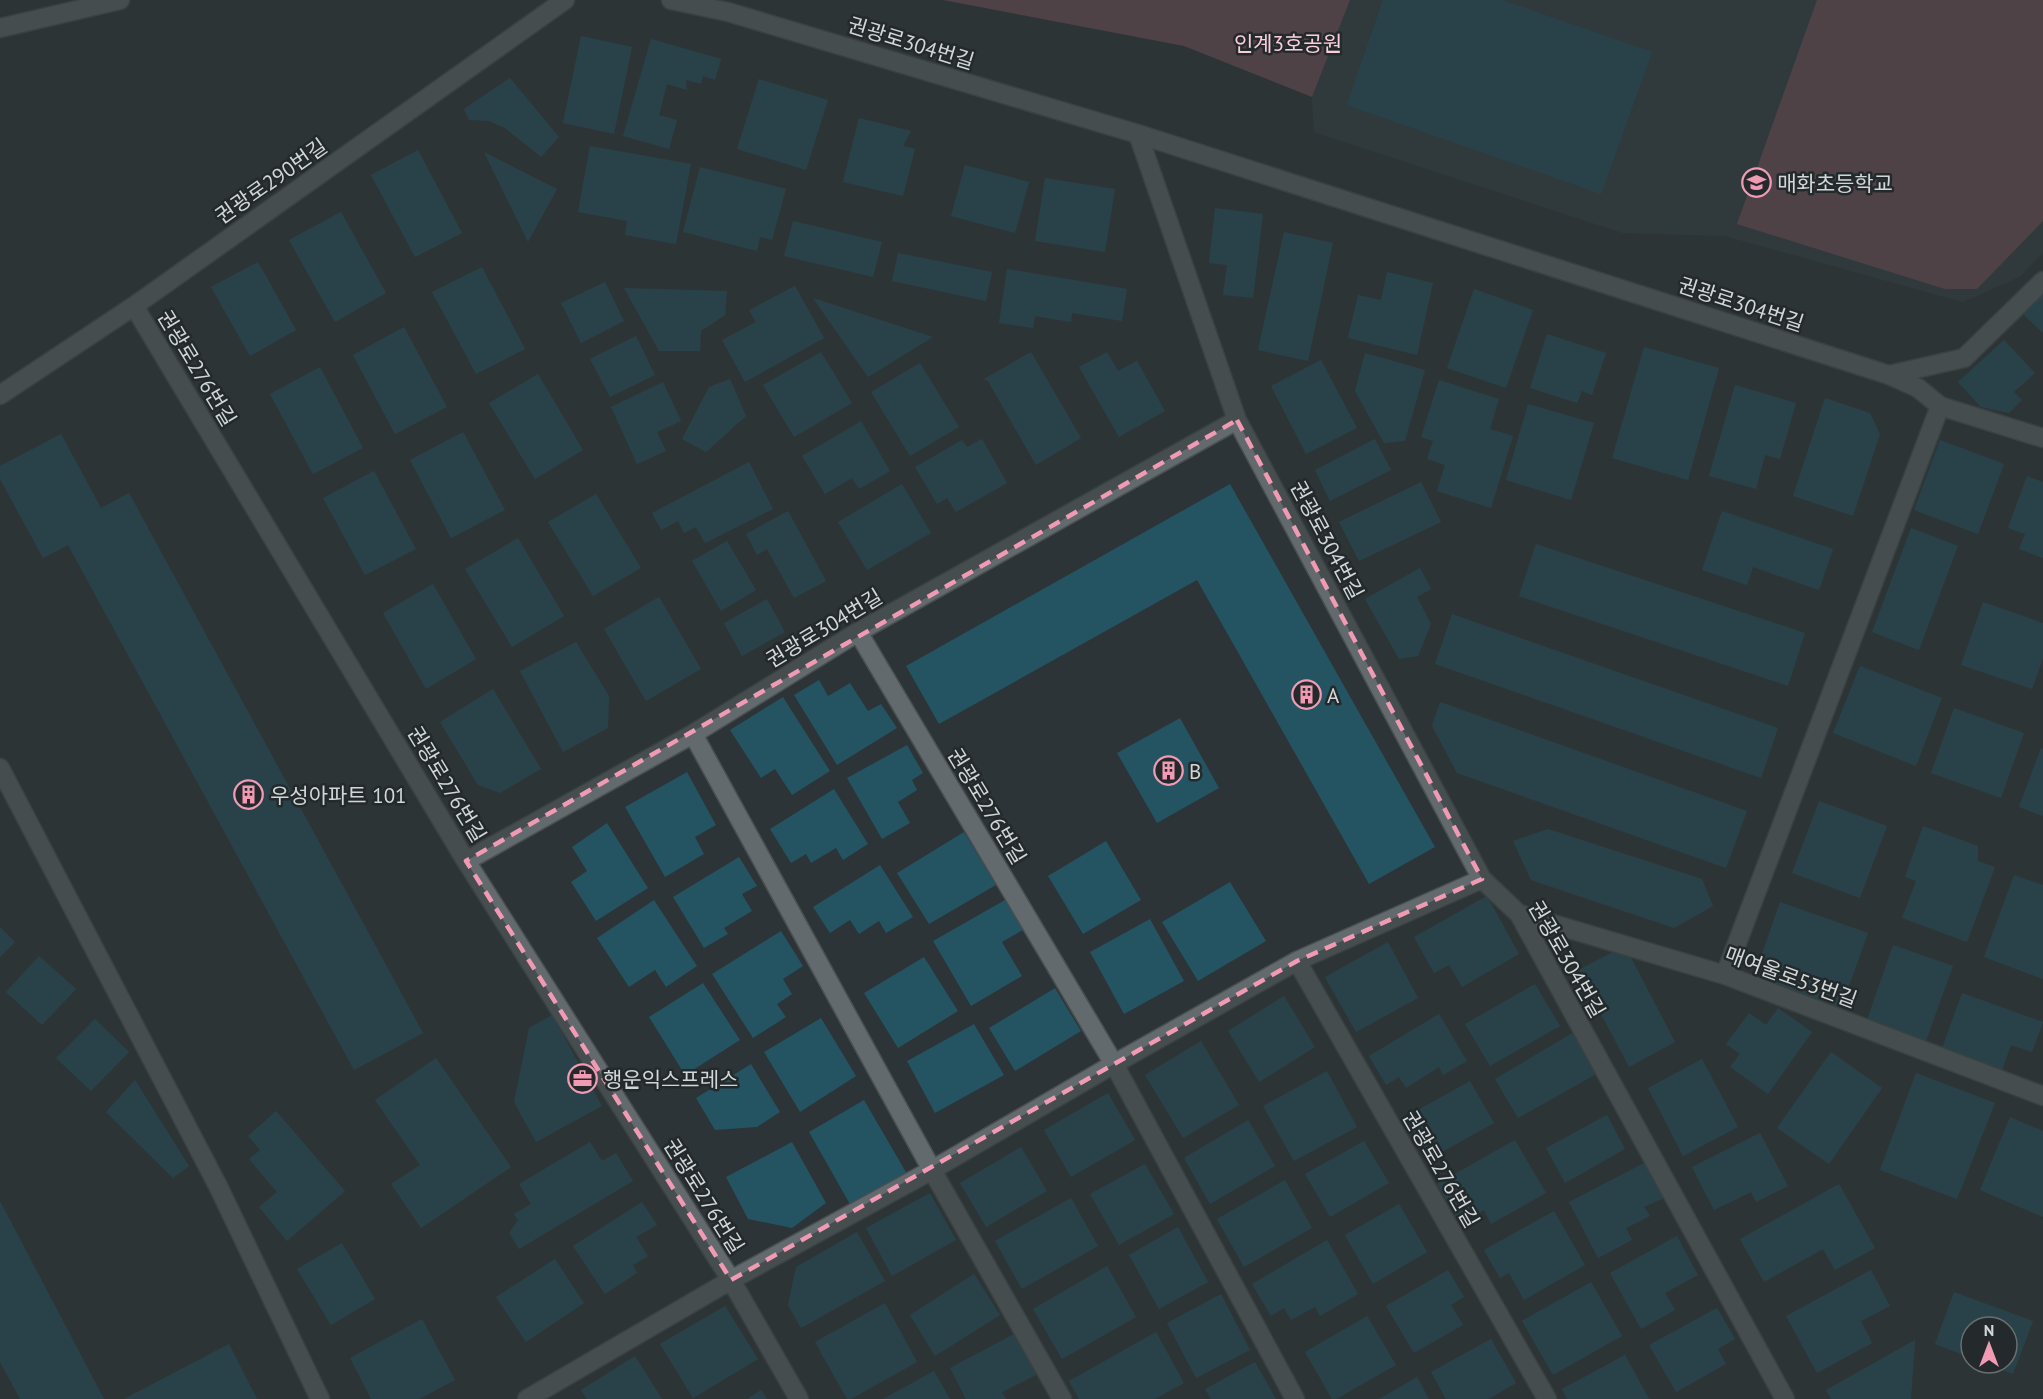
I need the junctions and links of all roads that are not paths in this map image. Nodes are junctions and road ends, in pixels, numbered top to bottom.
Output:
1 (120, 0) edge
2 (565, 0) edge
3 (670, 0) edge
4 (0, 28) edge
5 (1138, 134) junction
6 (2043, 280) edge
7 (134, 306) junction
8 (1889, 375) junction
9 (0, 395) edge
10 (1940, 406) junction
11 (1237, 420) junction
12 (2043, 438) edge
13 (858, 632) junction
14 (693, 734) junction
15 (0, 768) edge
16 (466, 861) junction
17 (1482, 879) junction
18 (1520, 914) junction
19 (1297, 961) junction
20 (1725, 975) junction
21 (1114, 1064) junction
22 (2043, 1095) edge
23 (932, 1170) junction
24 (731, 1280) junction
25 (320, 1399) edge
26 (526, 1399) edge
27 (799, 1399) edge
28 (1062, 1399) edge
29 (1295, 1399) edge
30 (1547, 1399) edge
31 (1785, 1399) edge

1 - 4 street
2 - 7 street, 권광로290번길
3 - 5 street, 권광로304번길
5 - 8 street, 권광로304번길
5 - 11 street, 권광로304번길
6 - 8 street
7 - 9 street, 권광로290번길
7 - 16 street, 권광로276번길
8 - 10 street, 권광로304번길
10 - 12 street
10 - 20 street
11 - 13 street, 권광로304번길
11 - 17 street, 권광로304번길
13 - 14 street, 권광로304번길
13 - 21 street, 권광로276번길
14 - 16 street, 권광로304번길
14 - 23 street
15 - 25 street
16 - 24 street, 권광로276번길
17 - 18 street, 권광로304번길
17 - 19 street, 권광로276번길
18 - 20 street, 매여울로53번길
18 - 31 street, 권광로304번길
19 - 21 street, 권광로276번길
19 - 30 street, 권광로276번길
20 - 22 street, 매여울로53번길
21 - 23 street, 권광로276번길
21 - 29 street, 권광로276번길
23 - 24 street, 권광로276번길
23 - 28 street
24 - 26 street, 권광로276번길
24 - 27 street, 권광로276번길

